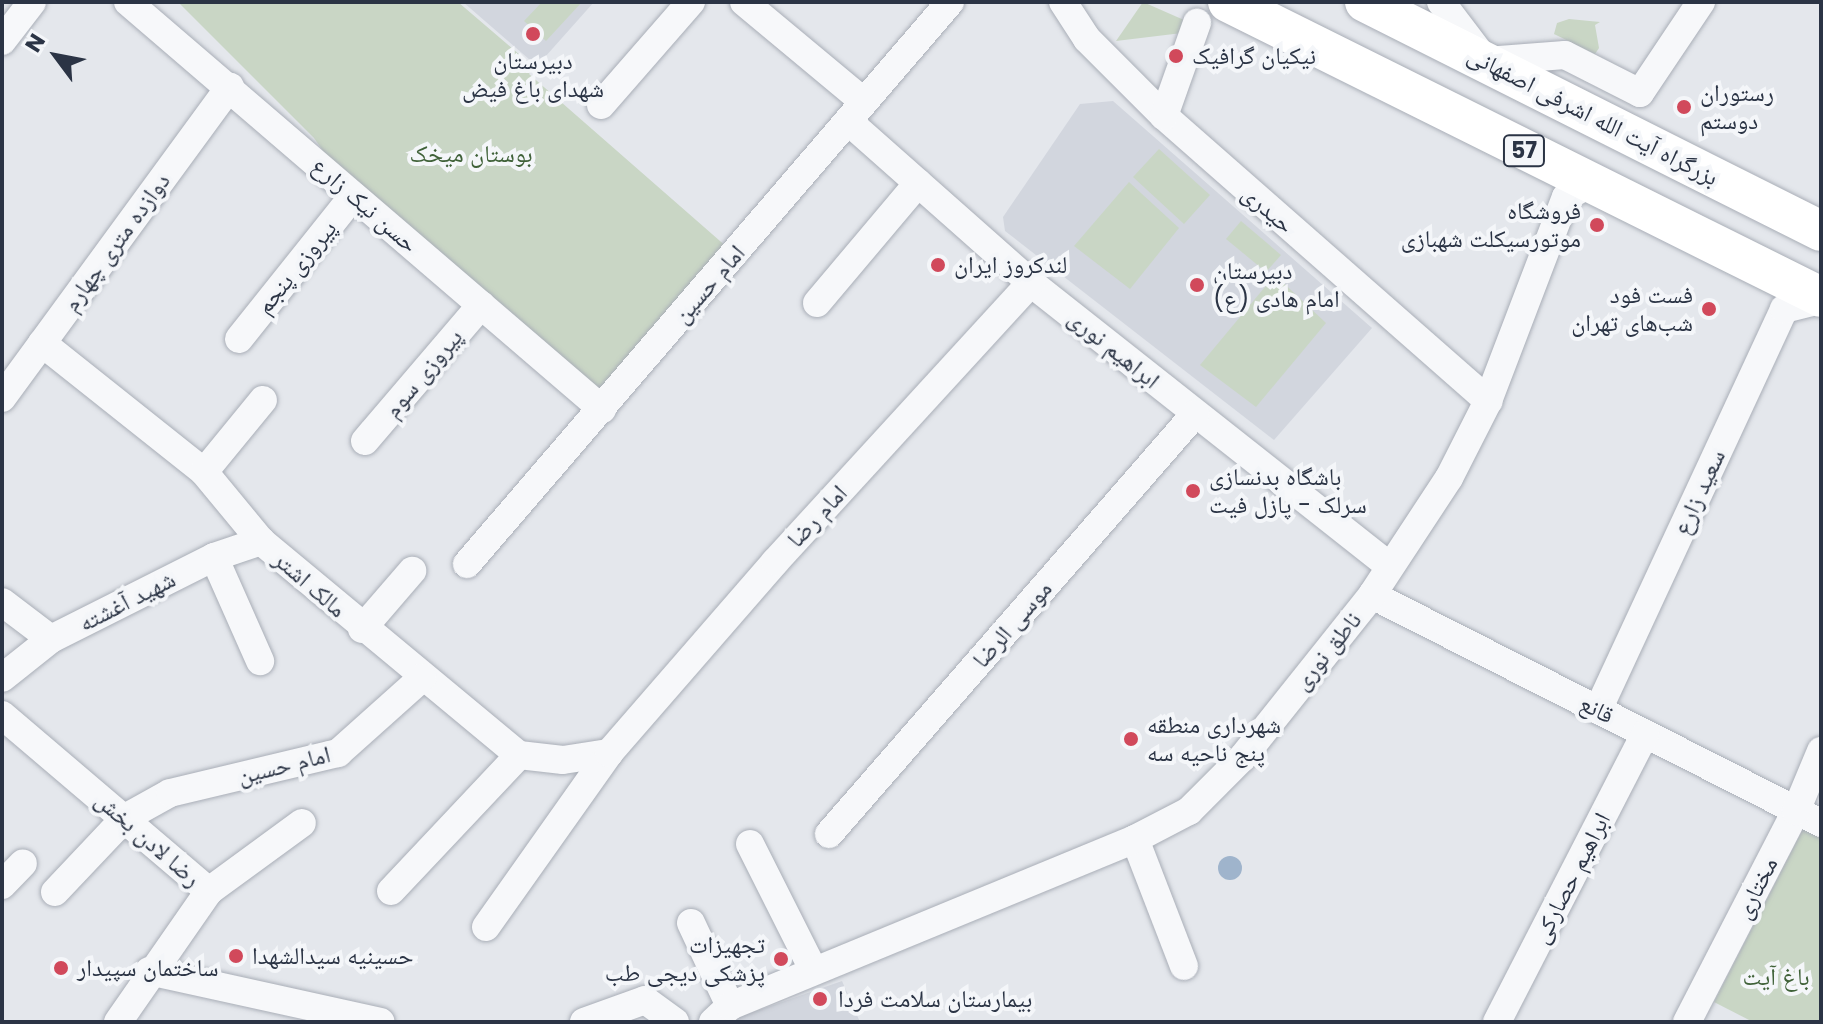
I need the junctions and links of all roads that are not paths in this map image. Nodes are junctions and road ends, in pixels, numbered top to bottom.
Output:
1 (32, 2) edge
2 (128, 2) edge
3 (691, 2) edge
4 (950, 2) edge
5 (1063, 2) edge
6 (1365, 2) edge
7 (1441, 2) edge
8 (1701, 2) edge
9 (754, 5) edge
10 (1212, 13) edge
11 (2, 41) edge
12 (1486, 61) junction
13 (230, 86) junction
14 (601, 105) dead end
15 (856, 112) junction
16 (1164, 116) junction
17 (918, 183) junction
18 (1588, 185) junction
19 (353, 196) junction
20 (1820, 229) edge
21 (1031, 283) junction
22 (1821, 298) edge
23 (817, 303) dead end
24 (481, 305) junction
25 (239, 339) dead end
26 (42, 343) junction
27 (2, 398) edge
28 (263, 400) dead end
29 (1488, 401) junction
30 (602, 409) junction
31 (1195, 414) junction
32 (365, 441) dead end
33 (204, 472) junction
34 (261, 541) junction
35 (214, 557) junction
36 (467, 564) dead end
37 (1389, 566) junction
38 (412, 571) dead end
39 (1372, 595) junction
40 (2, 602) edge
41 (362, 629) junction
42 (51, 639) junction
43 (260, 661) dead end
44 (2, 678) edge
45 (422, 678) junction
46 (1598, 710) junction
47 (2, 715) edge
48 (1645, 734) junction
49 (1821, 751) edge
50 (609, 753) junction
51 (519, 755) junction
52 (1809, 817) edge
53 (125, 818) junction
54 (302, 823) dead end
55 (829, 834) dead end
56 (1135, 839) junction
57 (750, 844) dead end
58 (23, 863) dead end
59 (2, 885) edge
60 (209, 891) junction
61 (391, 891) dead end
62 (55, 892) dead end
63 (691, 923) dead end
64 (486, 927) dead end
65 (1184, 966) dead end
66 (149, 971) junction
67 (814, 971) junction
68 (722, 1014) edge
69 (118, 1022) edge
70 (380, 1022) edge
71 (584, 1022) edge
72 (675, 1022) edge
73 (1497, 1022) edge
74 (1687, 1022) edge

1 - 11 street
2 - 13 street, حسن نیک زارع
3 - 14 street
4 - 15 street, امام حسین
5 - 16 street, حیدری
6 - 12 highway, بزرگراه آیت الله اشرفی اصفهانی
7 - 12 street
8 - 12 street
9 - 15 street, ابراهیم نوری
10 - 16 street
10 - 18 highway, 57
12 - 20 highway, بزرگراه آیت الله اشرفی اصفهانی
13 - 19 street, حسن نیک زارع
13 - 26 street, دوازده متری چهارم
15 - 17 street, ابراهیم نوری
15 - 30 street, امام حسین
16 - 29 street, حیدری
17 - 21 street, ابراهیم نوری
17 - 23 street
18 - 22 highway, 57
18 - 29 street, ناطق نوری
19 - 24 street, حسن نیک زارع
19 - 25 street, پیروزی پنجم
21 - 31 street, ابراهیم نوری
21 - 50 street, امام رضا
22 - 46 street, سعید زارع
24 - 30 street, حسن نیک زارع
24 - 32 street, پیروزی سوم
26 - 27 street, دوازده متری چهارم
26 - 33 street, مالک اشتر
28 - 33 street
29 - 37 street, ناطق نوری
30 - 36 street, امام حسین
31 - 37 street, ابراهیم نوری
31 - 55 street, موسی الرضا
33 - 34 street, مالک اشتر
34 - 35 street, شهید آغشته
34 - 41 street, مالک اشتر
35 - 42 street, شهید آغشته
35 - 43 street
37 - 39 street, ناطق نوری
38 - 41 street
39 - 46 street, قانع
39 - 56 street, ناطق نوری
40 - 42 street
41 - 45 street, مالک اشتر
42 - 44 street, شهید آغشته
45 - 51 street, مالک اشتر
45 - 53 street, امام حسین
46 - 48 street, قانع
47 - 53 street, رضا لادن بخش
48 - 52 street, قانع
48 - 73 street, ابراهیم حصارکی
49 - 52 street, مختاری
50 - 51 street
50 - 64 street, امام رضا
51 - 61 street
52 - 74 street, مختاری
53 - 60 street, رضا لادن بخش
53 - 62 street, امام حسین
54 - 60 street
56 - 65 street
56 - 67 street, ناطق نوری
57 - 67 street
58 - 59 street
60 - 66 street, رضا لادن بخش
63 - 68 street
66 - 69 street, رضا لادن بخش
66 - 70 street
67 - 68 street, ناطق نوری
71 - 72 street

